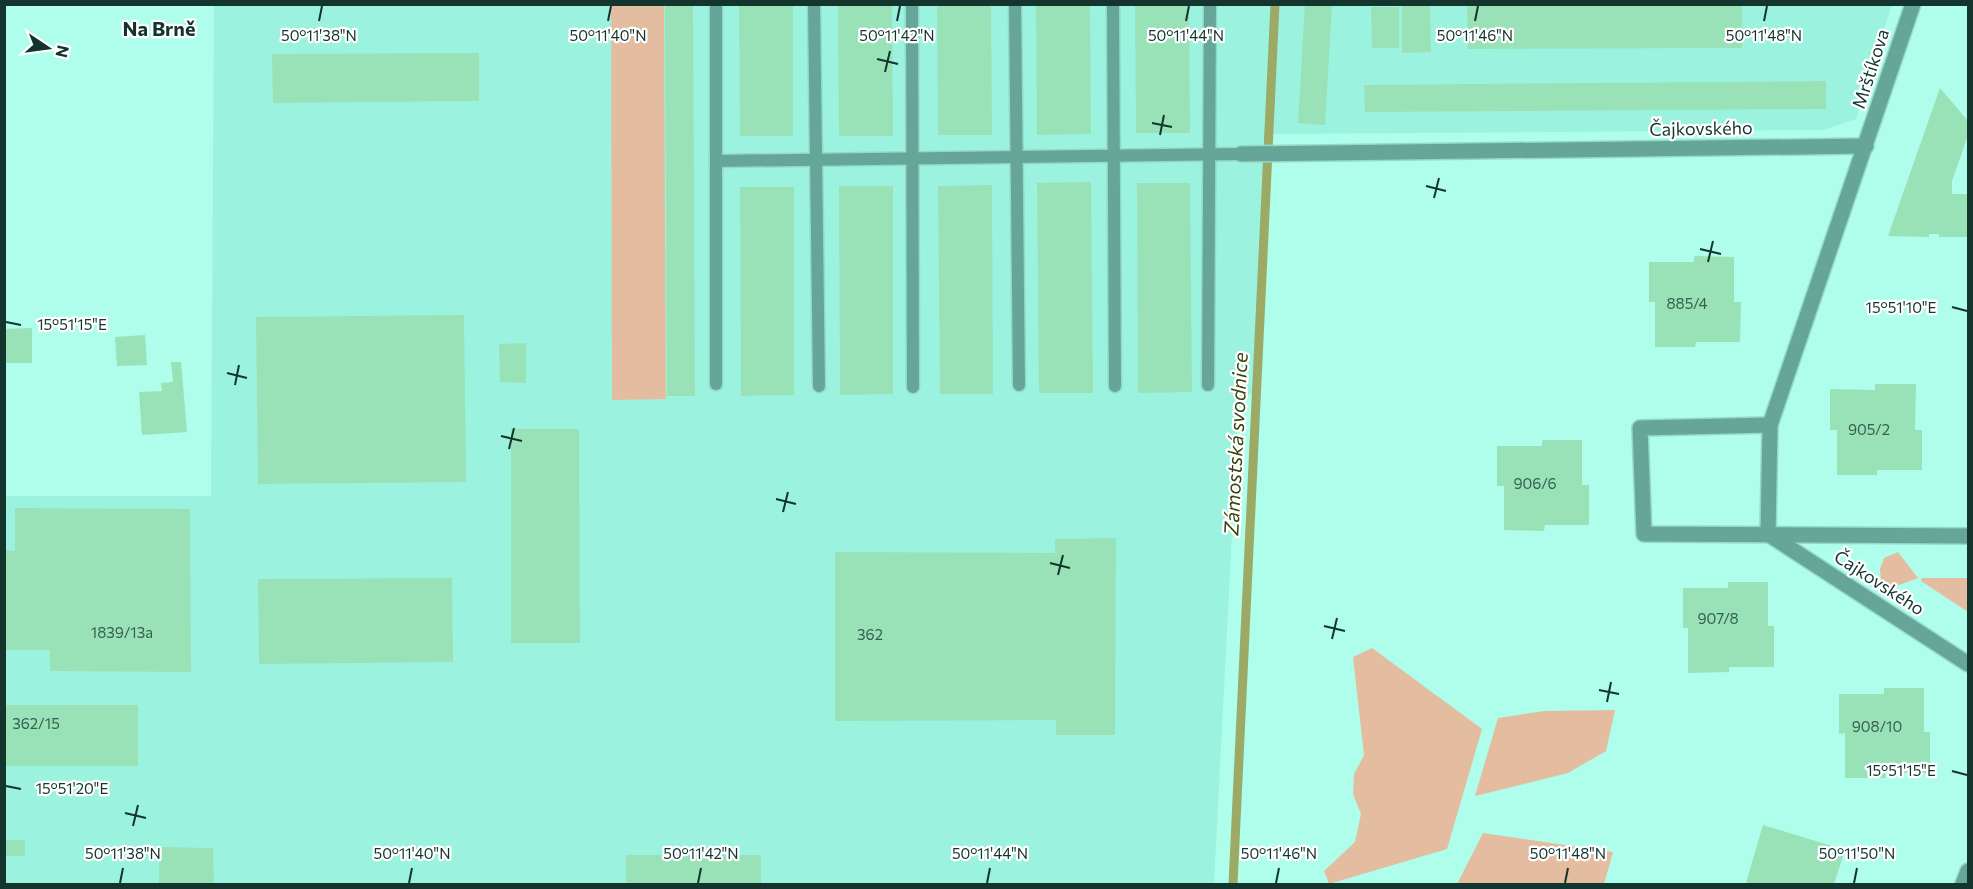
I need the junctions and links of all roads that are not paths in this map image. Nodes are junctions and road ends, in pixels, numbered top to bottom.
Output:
1 (716, 4) edge
2 (814, 4) edge
3 (912, 4) edge
4 (1015, 4) edge
5 (1113, 4) edge
6 (1210, 4) edge
7 (1913, 4) edge
8 (1866, 146) junction
9 (1210, 154) junction
10 (1241, 154) joint
11 (1114, 155) junction
12 (1016, 157) junction
13 (912, 158) junction
14 (816, 160) junction
15 (716, 161) junction
16 (716, 384) dead end
17 (1019, 385) dead end
18 (1208, 385) dead end
19 (819, 386) dead end
20 (1115, 386) dead end
21 (913, 387) dead end
22 (1770, 425) junction
23 (1768, 534) junction
24 (1968, 536) edge
25 (1968, 664) edge
26 (1968, 871) edge
27 (1963, 885) edge

1 - 15 lane
2 - 14 lane
3 - 13 lane
4 - 12 lane
5 - 11 lane
6 - 9 lane
7 - 8 street, Mrštíkova
8 - 10 street, Čajkovského
8 - 22 street
9 - 10 lane
9 - 11 lane
9 - 18 lane
11 - 12 lane
11 - 20 lane
12 - 13 lane
12 - 17 lane
13 - 14 lane
13 - 21 lane
14 - 15 lane
14 - 19 lane
15 - 16 lane
22 - 23 street
22 - 23 street, Čajkovského
23 - 24 street, Čajkovského
23 - 25 street, Čajkovského
26 - 27 street

